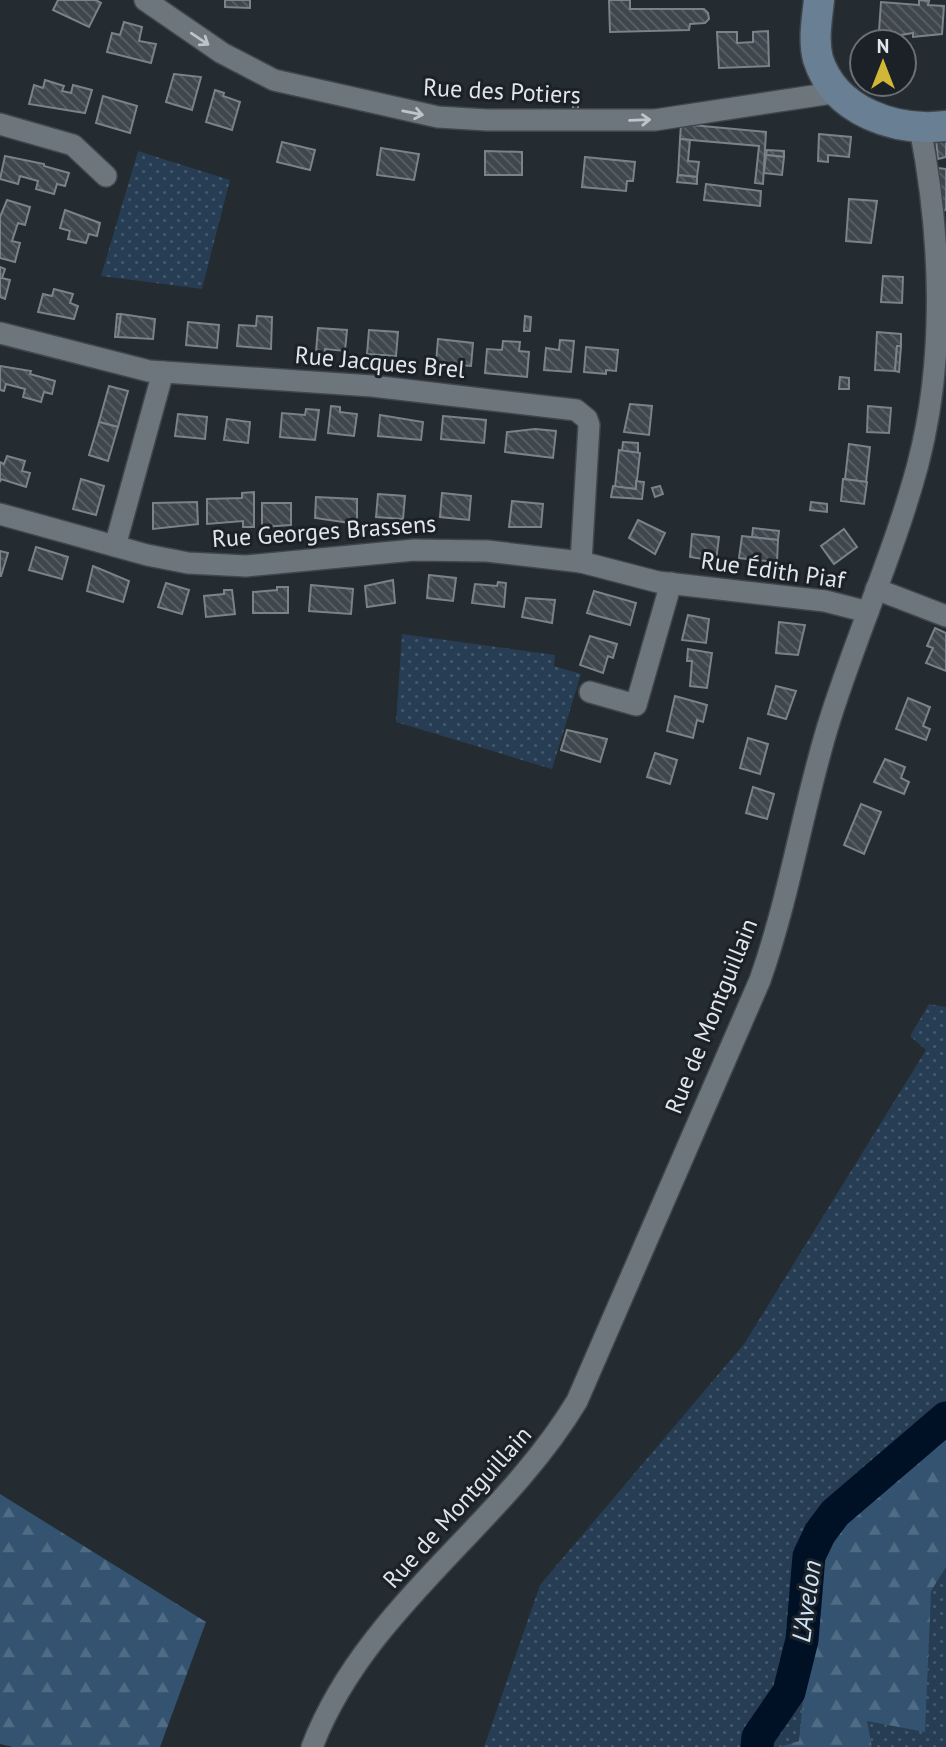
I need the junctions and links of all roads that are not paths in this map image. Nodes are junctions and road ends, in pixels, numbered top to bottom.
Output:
1 (145, 0) edge
2 (819, 0) edge
3 (839, 92) junction
4 (0, 124) edge
5 (933, 127) edge
6 (106, 176) dead end
7 (0, 333) edge
8 (163, 372) junction
9 (0, 514) edge
10 (115, 546) junction
11 (581, 562) junction
12 (671, 583) junction
13 (876, 589) junction
14 (868, 612) junction
15 (946, 616) edge
16 (590, 692) dead end
17 (312, 1747) edge

1 -> 3 street, Rue des Potiers
2 - 3 street
3 - 5 street
4 - 6 street
5 - 13 street, Rue de Montguillain
7 - 8 street, Rue Jacques Brel
8 - 10 street
8 - 11 street, Rue Jacques Brel
9 - 10 street, Rue Georges Brassens
10 - 11 street, Rue Georges Brassens
11 - 12 street, Rue Édith Piaf
12 - 14 street, Rue Édith Piaf
12 - 16 street, Rue Édith Piaf
13 - 14 street, Rue de Montguillain
13 - 15 street
14 - 17 street, Rue de Montguillain

